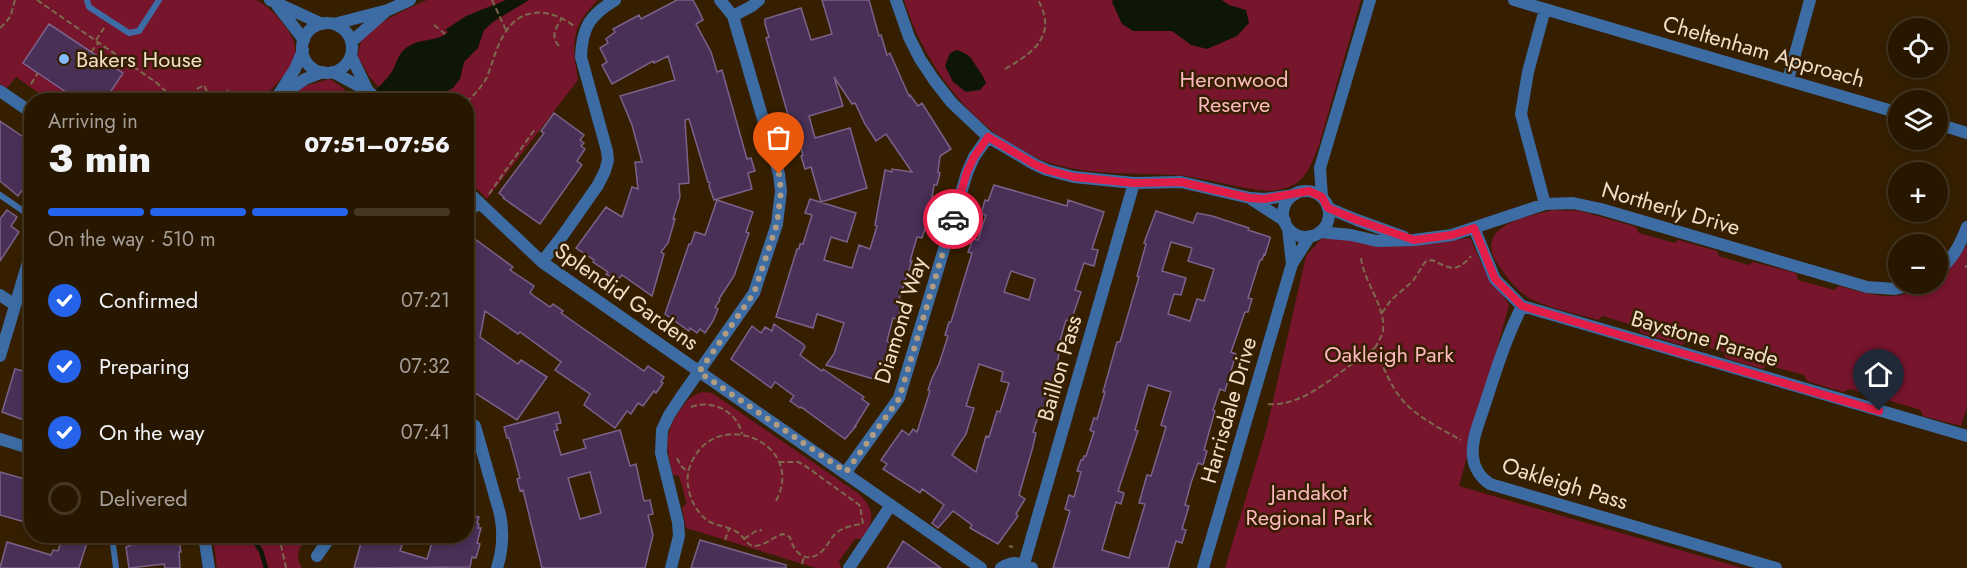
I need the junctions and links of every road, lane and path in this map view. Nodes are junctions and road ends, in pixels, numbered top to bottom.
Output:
1 (15, 0) edge
2 (37, 0) edge
3 (87, 0) edge
4 (159, 0) edge
5 (410, 0) edge
6 (493, 0) edge
7 (615, 0) edge
8 (720, 0) edge
9 (759, 0) edge
10 (896, 0) edge
11 (1038, 0) edge
12 (1370, 0) edge
13 (1514, 0) edge
14 (1810, 0) edge
15 (273, 1) edge
16 (1545, 9) junction
17 (388, 10) junction
18 (733, 16) junction
19 (562, 18) junction
20 (109, 21) junction
21 (328, 24) junction
22 (434, 25) dead end
23 (0, 28) edge
24 (506, 31) junction
25 (445, 34) dead end
26 (584, 34) junction
27 (97, 41) junction
28 (351, 42) junction
29 (303, 45) junction
30 (559, 46) dead end
31 (92, 52) dead end
32 (351, 56) junction
33 (1005, 69) dead end
34 (328, 72) junction
35 (38, 73) dead end
36 (1788, 80) junction
37 (31, 84) dead end
38 (197, 89) dead end
39 (227, 90) dead end
40 (0, 91) edge
41 (368, 91) joint
42 (168, 93) edge
43 (208, 93) edge
44 (229, 93) edge
45 (280, 93) edge
46 (285, 93) edge
47 (474, 93) edge
48 (24, 108) edge
49 (1888, 110) edge
50 (1948, 127) edge
51 (535, 129) dead end
52 (1967, 133) edge
53 (988, 137) junction
54 (1320, 168) junction
55 (1134, 183) junction
56 (1298, 193) junction
57 (489, 194) dead end
58 (0, 195) edge
59 (474, 198) edge
60 (1250, 198) junction
61 (478, 202) junction
62 (1325, 203) junction
63 (1545, 204) junction
64 (474, 206) edge
65 (24, 212) edge
66 (1286, 225) junction
67 (1967, 227) edge
68 (1474, 228) junction
69 (1315, 234) junction
70 (1414, 240) junction
71 (1471, 256) dead end
72 (1361, 258) dead end
73 (542, 262) junction
74 (1948, 262) edge
75 (1292, 264) junction
76 (24, 275) edge
77 (1888, 288) edge
78 (0, 295) edge
79 (15, 305) junction
80 (1522, 306) junction
81 (1381, 314) junction
82 (1375, 348) junction
83 (0, 356) edge
84 (699, 372) junction
85 (1268, 404) dead end
86 (685, 412) dead end
87 (474, 425) edge
88 (742, 434) junction
89 (1967, 436) edge
90 (0, 439) edge
91 (1466, 442) dead end
92 (24, 446) edge
93 (676, 456) dead end
94 (780, 462) junction
95 (688, 472) junction
96 (846, 472) junction
97 (776, 501) dead end
98 (891, 505) junction
99 (729, 529) junction
100 (762, 530) dead end
101 (744, 539) junction
102 (725, 540) dead end
103 (113, 543) edge
104 (205, 543) edge
105 (281, 543) edge
106 (326, 543) edge
107 (816, 549) dead end
108 (818, 554) junction
109 (316, 556) dead end
110 (804, 557) junction
111 (802, 564) dead end
112 (1028, 566) edge
113 (116, 568) edge
114 (209, 568) edge
115 (286, 568) edge
116 (497, 568) edge
117 (671, 568) edge
118 (849, 568) edge
119 (981, 568) edge
120 (1001, 568) edge
121 (1203, 568) edge
122 (1776, 568) edge

1 - 23 path
2 - 27 path
3 - 20 lane
4 - 20 lane
5 - 17 street
6 - 24 path
7 - 26 street
8 - 18 street
9 - 18 street
10 - 53 street
11 - 33 path
12 - 54 street
13 - 16 street, Cheltenham Approach
14 - 36 street
15 - 21 street
15 - 29 street
16 - 36 street, Cheltenham Approach
16 - 63 street
17 - 21 street
17 - 28 street
18 - 84 street
19 - 24 path
19 - 26 path
19 - 30 path
20 - 27 path
21 - 28 street
21 - 29 street
22 - 25 path
24 - 47 path
26 - 73 street
27 - 31 path
27 - 42 path
28 - 32 street
29 - 34 street
29 - 45 street
32 - 34 street
32 - 41 street
34 - 41 street
34 - 46 street
35 - 37 path
36 - 49 street, Cheltenham Approach
38 - 43 path
39 - 44 path
40 - 48 street
50 - 52 street
51 - 57 path
53 - 55 street
53 - 96 street, Diamond Way
54 - 56 street
54 - 62 street
55 - 60 street
55 - 112 street, Baillon Pass
56 - 60 street
56 - 62 street
56 - 66 street
58 - 65 lane
59 - 61 street, Splendid Gardens
60 - 66 street
61 - 64 street
61 - 73 street, Splendid Gardens
62 - 69 street
62 - 70 street, Northerly Drive
63 - 68 street, Northerly Drive
63 - 77 street, Northerly Drive
66 - 69 street
66 - 75 street, Harrisdale Drive
67 - 74 street
68 - 70 street, Northerly Drive
68 - 80 street, Baystone Parade
69 - 70 street, Northerly Drive
69 - 75 street, Harrisdale Drive
71 - 81 path
72 - 81 path
73 - 84 street, Splendid Gardens
75 - 121 street, Harrisdale Drive
76 - 79 street
78 - 79 street
79 - 83 street
80 - 89 street, Baystone Parade
80 - 122 street, Oakleigh Pass
81 - 82 path
82 - 85 path
82 - 91 path
84 - 96 street, Splendid Gardens
84 - 117 street
86 - 88 path
87 - 116 street
88 - 94 path
88 - 95 path
90 - 92 street
93 - 95 path
94 - 97 path
94 - 108 path
95 - 99 path
96 - 98 street, Splendid Gardens
98 - 118 street
98 - 119 street, Splendid Gardens
99 - 101 path
99 - 102 path
100 - 101 path
101 - 110 path
103 - 113 lane
104 - 114 street
105 - 115 path
106 - 109 street
107 - 108 path
108 - 110 path
110 - 111 path
112 - 120 street

